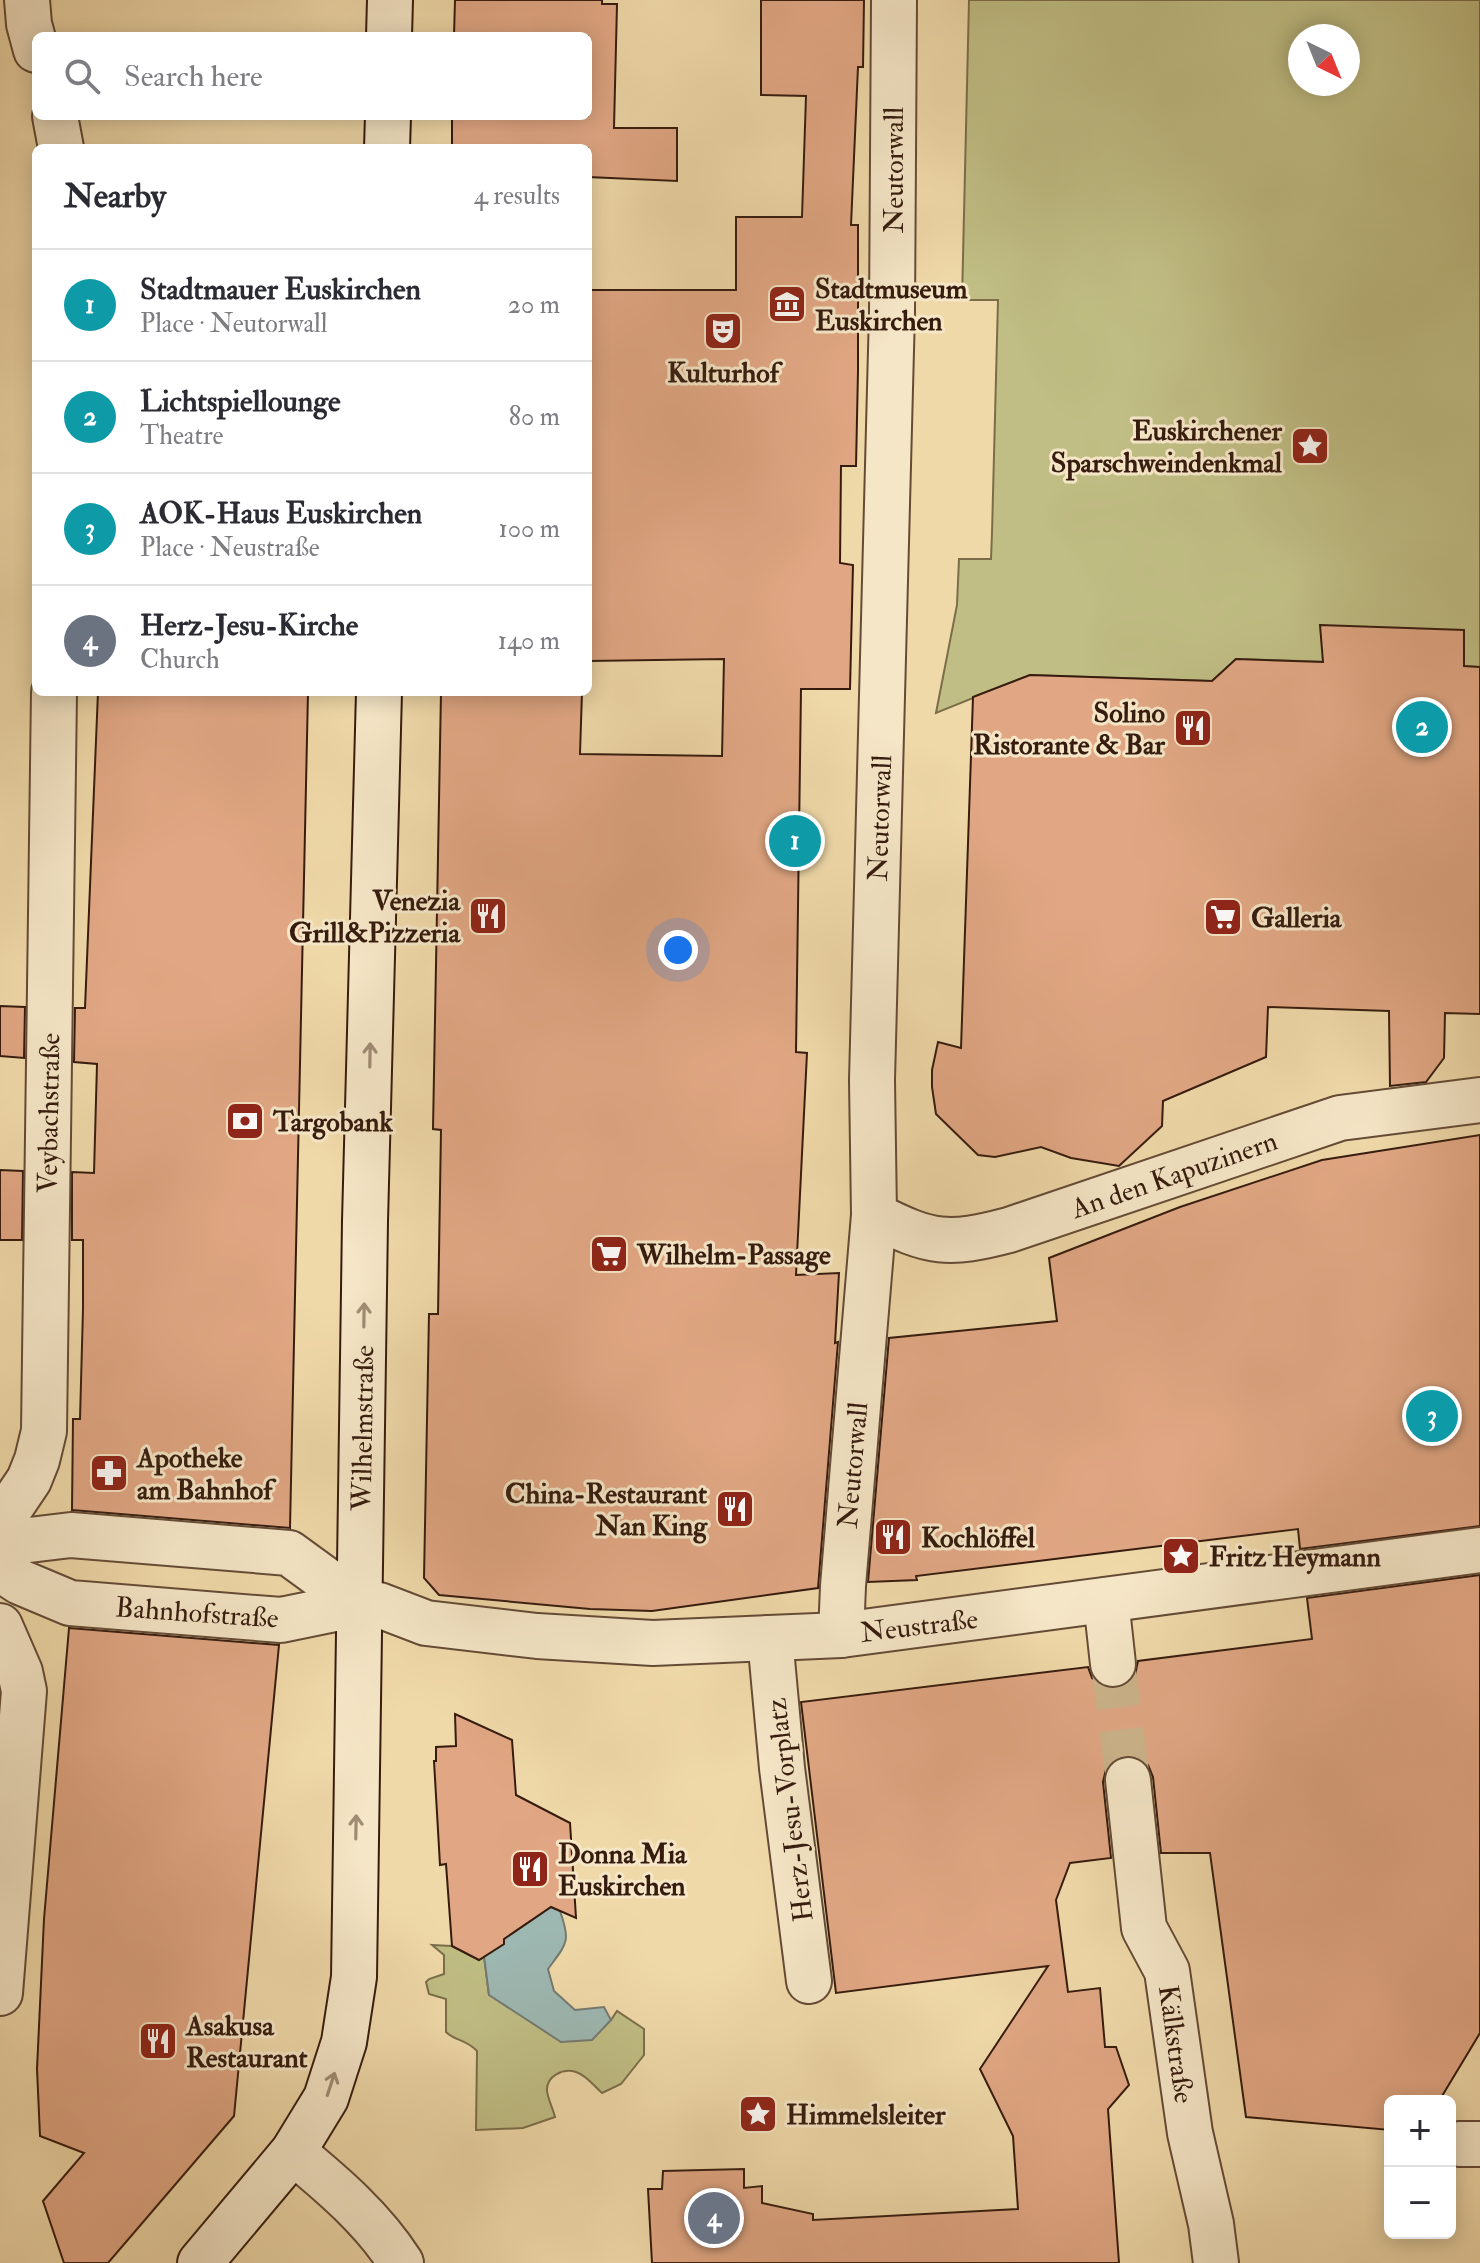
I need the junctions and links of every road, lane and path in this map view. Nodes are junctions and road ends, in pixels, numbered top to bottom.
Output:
1 (27, 0) edge
2 (390, 0) edge
3 (894, 0) edge
4 (389, 32) edge
5 (32, 35) edge
6 (56, 120) edge
7 (388, 120) edge
8 (60, 144) edge
9 (387, 144) edge
10 (54, 696) edge
11 (379, 696) edge
12 (1480, 1100) edge
13 (874, 1215) junction
14 (0, 1523) edge
15 (0, 1550) edge
16 (1480, 1550) edge
17 (0, 1569) edge
18 (1106, 1600) junction
19 (359, 1604) junction
20 (0, 1626) edge
21 (841, 1635) junction
22 (770, 1638) junction
23 (1113, 1664) tunnel mouth
24 (1128, 1780) tunnel mouth
25 (809, 1981) dead end
26 (0, 1993) edge
27 (293, 2152) junction
28 (200, 2263) edge
29 (401, 2263) edge
30 (1216, 2263) edge

1 - 5 street
2 - 4 street
3 - 13 street, Neutorwall
6 - 8 street
7 - 9 street
10 - 14 street, Veybachstraße
19 -> 11 street, Wilhelmstraße
12 - 13 street, An den Kapuzinern
13 - 21 street, Neutorwall
15 - 19 street
16 - 18 street, Neustraße
17 - 19 street, Bahnhofstraße
18 - 21 street, Neustraße
18 - 23 street
19 - 22 street, Neustraße
27 -> 19 street, Wilhelmstraße
20 - 26 street
21 - 22 street, Neustraße
22 - 25 street, Herz-Jesu-Vorplatz
24 - 30 street, Kälkstraße
27 - 28 street, Wilhelmstraße
27 - 29 street

